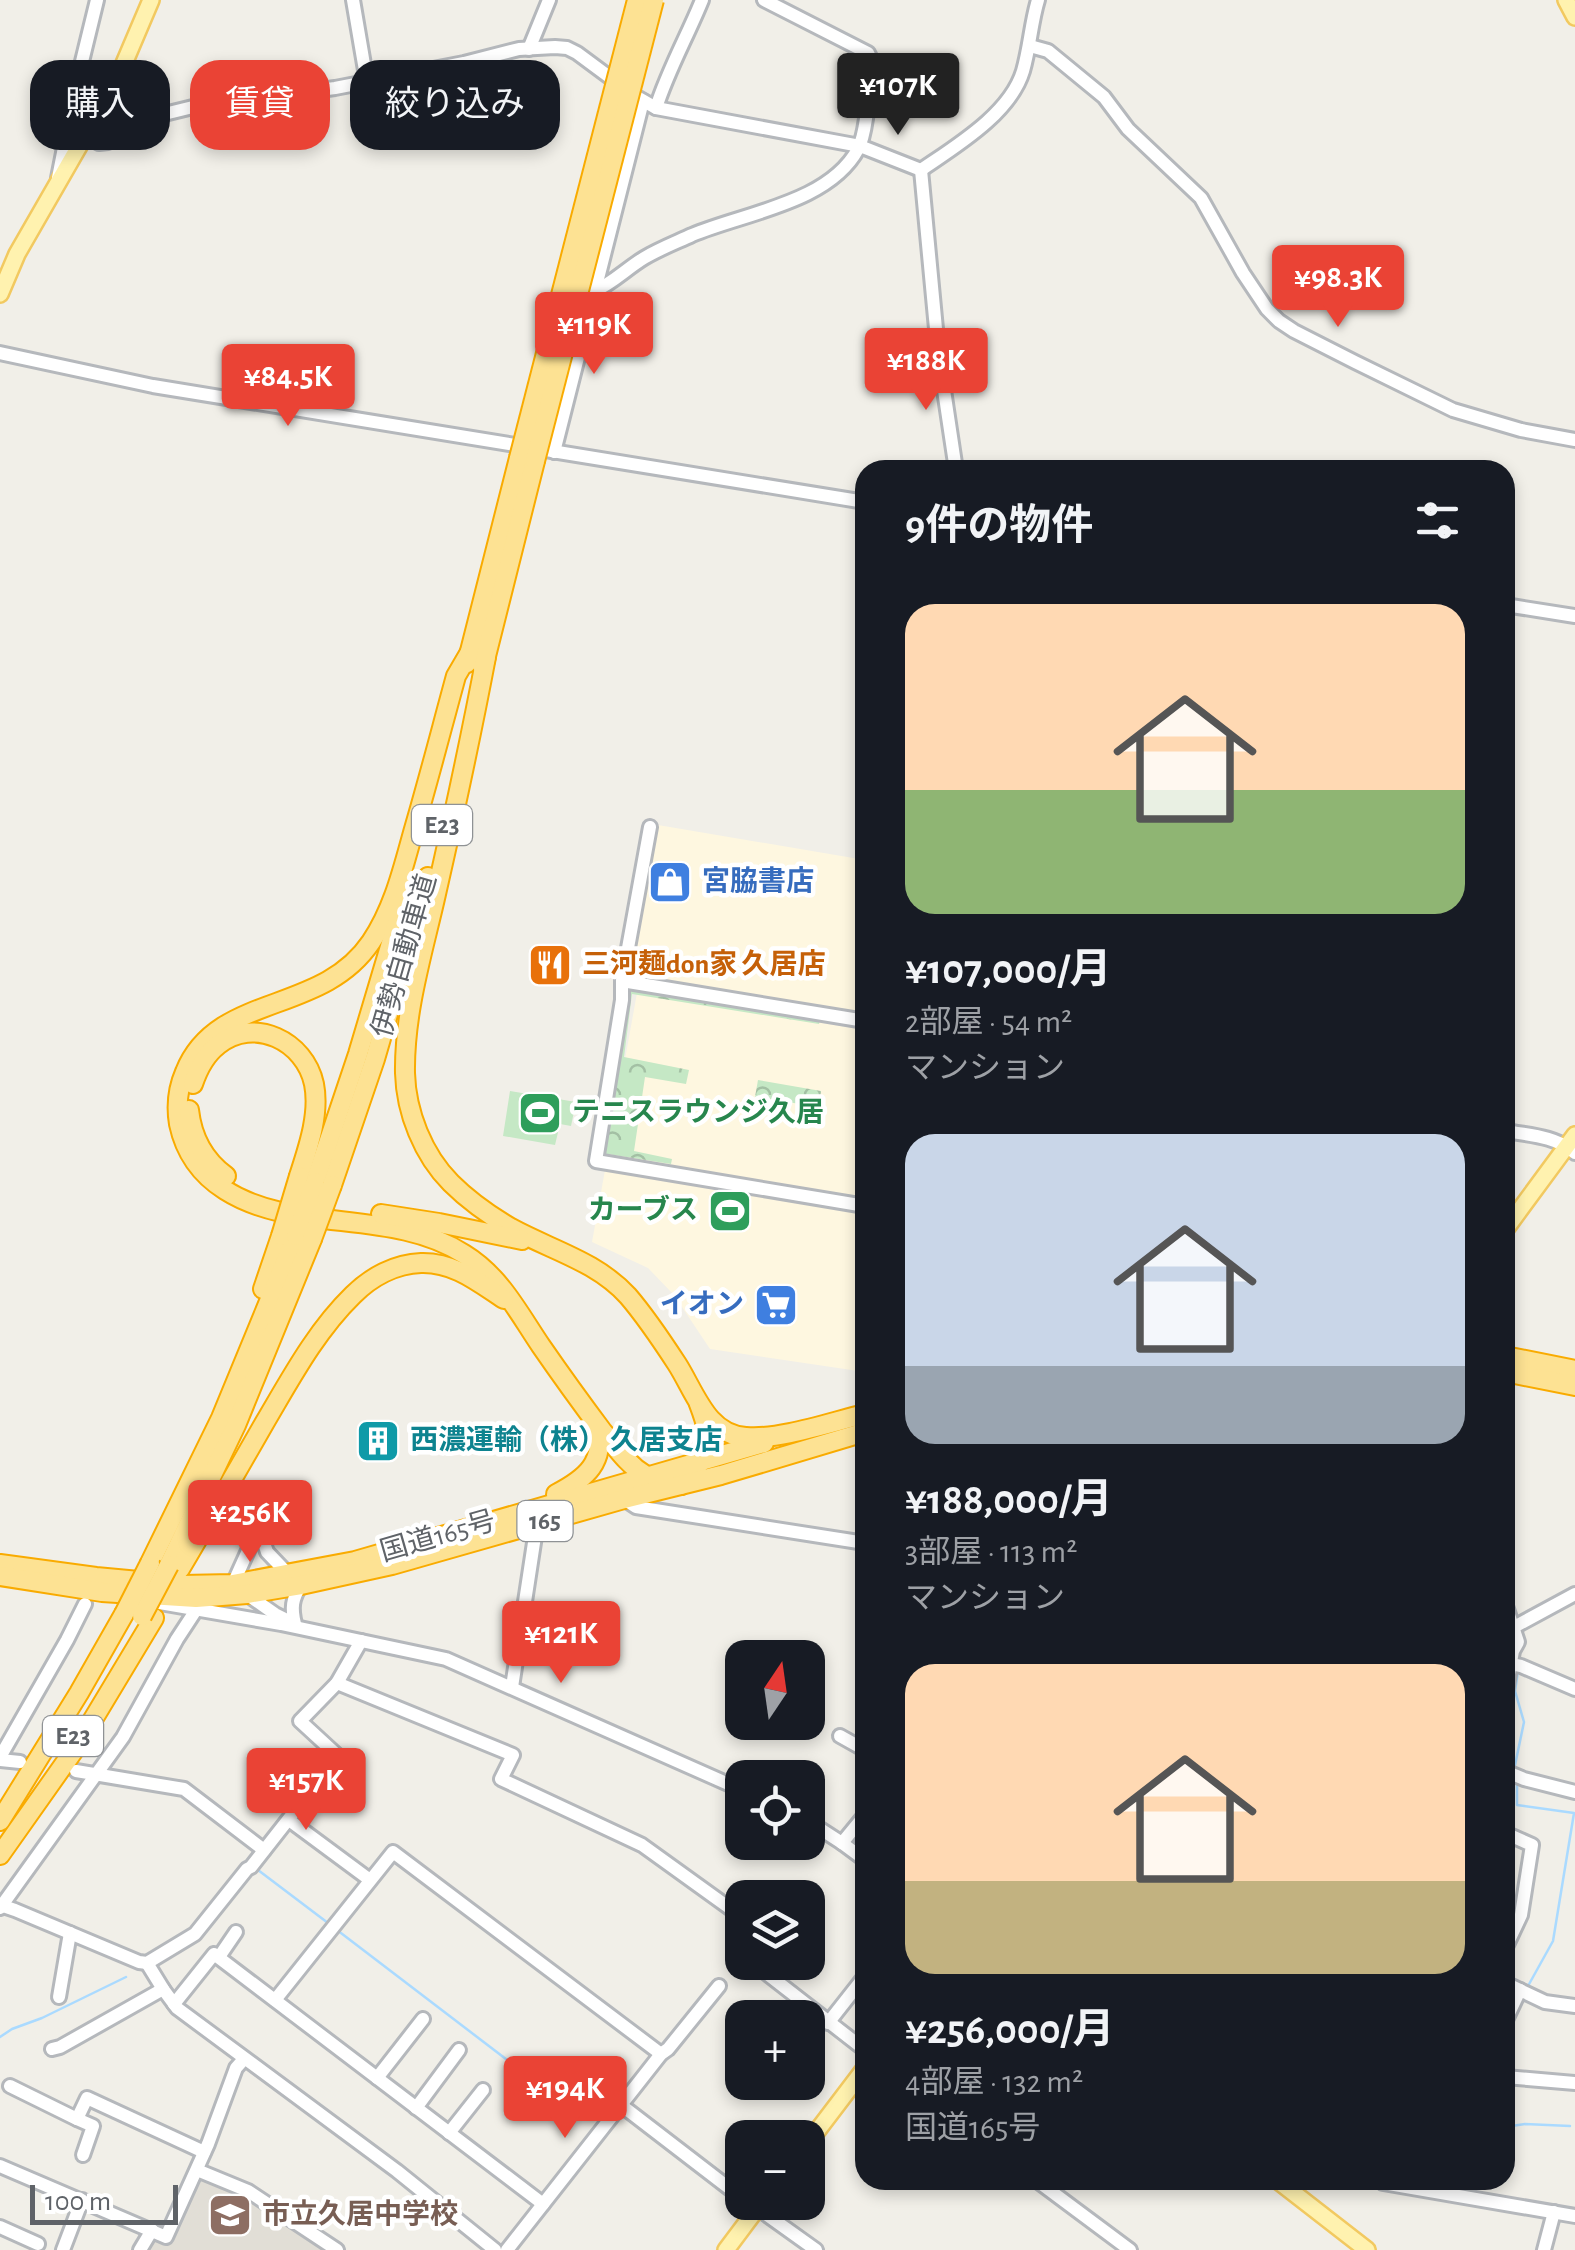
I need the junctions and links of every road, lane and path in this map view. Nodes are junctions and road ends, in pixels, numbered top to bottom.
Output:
1 (97, 0) edge
2 (151, 0) edge
3 (353, 0) edge
4 (549, 0) edge
5 (637, 0) edge
6 (654, 0) edge
7 (702, 0) edge
8 (764, 0) edge
9 (1566, 0) edge
10 (1033, 2) edge
11 (1575, 17) edge
12 (1030, 46) junction
13 (529, 48) junction
14 (126, 60) edge
15 (363, 60) edge
16 (471, 60) edge
17 (350, 85) edge
18 (643, 101) junction
19 (656, 108) junction
20 (170, 113) edge
21 (860, 146) junction
22 (76, 150) edge
23 (920, 170) junction
24 (58, 180) junction
25 (17, 254) junction
26 (0, 261) edge
27 (593, 292) junction
28 (0, 294) edge
29 (0, 352) edge
30 (1575, 440) edge
31 (554, 452) junction
32 (527, 459) junction
33 (954, 460) edge
34 (855, 500) edge
35 (1515, 607) edge
36 (1575, 616) edge
37 (478, 654) junction
38 (650, 827) dead end
39 (622, 982) junction
40 (855, 1018) edge
41 (1515, 1133) edge
42 (1572, 1145) edge
43 (316, 1181) junction
44 (855, 1204) edge
45 (1515, 1217) edge
46 (296, 1237) junction
47 (548, 1245) junction
48 (517, 1308) junction
49 (1515, 1358) edge
50 (1575, 1370) edge
51 (1515, 1374) edge
52 (1575, 1386) edge
53 (699, 1404) junction
54 (855, 1416) edge
55 (855, 1417) edge
56 (598, 1425) junction
57 (855, 1435) edge
58 (704, 1460) junction
59 (648, 1478) junction
60 (681, 1485) junction
61 (624, 1499) junction
62 (521, 1512) junction
63 (265, 1513) dead end
64 (538, 1523) junction
65 (259, 1528) junction
66 (855, 1541) edge
67 (0, 1564) edge
68 (167, 1566) junction
69 (0, 1576) edge
70 (294, 1580) junction
71 (240, 1591) junction
72 (102, 1592) junction
73 (1575, 1594) edge
74 (85, 1604) dead end
75 (196, 1610) junction
76 (140, 1616) junction
77 (288, 1624) junction
78 (1515, 1626) edge
79 (361, 1642) junction
80 (1515, 1660) edge
81 (338, 1683) junction
82 (512, 1687) junction
83 (1575, 1689) edge
84 (840, 1736) dead end
85 (855, 1744) edge
86 (0, 1758) edge
87 (20, 1762) dead end
88 (76, 1771) dead end
89 (96, 1774) junction
90 (1515, 1775) edge
91 (725, 1782) edge
92 (1575, 1792) edge
93 (288, 1820) junction
94 (0, 1822) edge
95 (855, 1827) edge
96 (825, 1832) edge
97 (1515, 1837) edge
98 (842, 1843) junction
99 (264, 1850) junction
100 (855, 1853) edge
101 (0, 1854) edge
102 (370, 1880) junction
103 (725, 1905) edge
104 (0, 1906) edge
105 (1515, 1912) edge
106 (1521, 1915) junction
107 (1515, 1928) edge
108 (236, 1932) dead end
109 (70, 1933) junction
110 (219, 1957) junction
111 (147, 1963) junction
112 (774, 1980) edge
113 (719, 1986) dead end
114 (1515, 1988) edge
115 (855, 1989) edge
116 (163, 1990) junction
117 (1520, 1990) junction
118 (59, 1997) dead end
119 (275, 2000) junction
120 (1515, 2001) edge
121 (174, 2004) junction
122 (1575, 2006) edge
123 (424, 2020) dead end
124 (828, 2023) junction
125 (855, 2043) edge
126 (52, 2049) dead end
127 (459, 2050) dead end
128 (662, 2054) junction
129 (244, 2059) junction
130 (377, 2078) junction
131 (1515, 2078) edge
132 (855, 2081) edge
133 (1575, 2083) edge
134 (10, 2086) dead end
135 (483, 2090) dead end
136 (621, 2105) junction
137 (416, 2108) junction
138 (77, 2119) junction
139 (825, 2121) edge
140 (449, 2133) junction
141 (71, 2142) dead end
142 (204, 2152) junction
143 (0, 2166) edge
144 (197, 2170) junction
145 (725, 2185) edge
146 (1049, 2190) edge
147 (1290, 2190) edge
148 (1424, 2190) edge
149 (82, 2200) junction
150 (544, 2204) junction
151 (1554, 2212) junction
152 (1575, 2216) edge
153 (746, 2220) edge
154 (776, 2220) edge
155 (0, 2228) edge
156 (152, 2230) junction
157 (38, 2244) dead end
158 (64, 2250) edge
159 (140, 2250) edge
160 (337, 2250) edge
161 (496, 2250) edge
162 (507, 2250) edge
163 (726, 2250) edge
164 (816, 2250) edge
165 (1130, 2250) edge
166 (1367, 2250) edge
167 (1544, 2250) edge

1 - 24 street
2 - 14 main road
3 - 15 street
4 - 13 street
5 - 32 highway, 伊勢自動車道 / E23, bridge
6 - 32 highway, 伊勢自動車道 / E23, bridge
7 - 19 street
8 - 21 street
9 - 11 main road
10 - 12 street
12 - 23 street
12 - 30 street
13 - 16 street
13 - 18 street
17 - 20 street
18 - 19 street
18 - 27 street
19 - 21 street
21 - 23 street
21 - 27 street
22 - 24 main road
23 - 33 street
24 - 25 main road
25 - 26 street
25 - 28 main road
27 - 31 street
29 - 31 street
31 - 34 street
32 - 37 highway, 伊勢自動車道 / E23
35 - 36 street
37 - 43 highway, 伊勢自動車道 / E23
37 - 47 highway
37 - 48 highway
38 - 39 street
39 - 40 street
39 - 44 street
41 - 42 street
42 - 45 main road
43 - 46 highway, 伊勢自動車道, bridge
43 - 47 highway
46 - 68 highway, 伊勢自動車道 / E23
46 - 68 highway, 伊勢自動車道 / E23
47 - 53 highway
48 - 56 highway
48 - 68 highway
49 - 50 highway
51 - 52 highway
53 - 54 highway
53 - 58 highway
55 - 58 highway, 国道165号 / 165
56 - 59 highway
56 - 62 highway
57 - 60 highway, 国道165号 / 165
58 - 59 highway, 国道165号 / 165
58 - 60 highway
59 - 60 highway
59 - 62 highway, 国道165号 / 165
60 - 61 highway, 国道165号 / 165
61 - 64 highway, 国道165号 / 165
61 - 66 street
62 - 70 highway, 国道165号 / 165
63 - 65 street
64 - 70 highway, 国道165号 / 165
64 - 82 street
65 - 70 street
65 - 71 street
67 - 71 highway, 国道165号 / 165
68 - 76 highway, 伊勢自動車道 / E23, bridge
69 - 72 highway, 国道165号 / 165
70 - 71 highway, 国道165号 / 165
70 - 77 street
71 - 72 highway, 国道165号 / 165
71 - 77 street
72 - 75 street
73 - 78 street
74 - 86 street
75 - 77 street
75 - 89 street
76 - 94 highway, 伊勢自動車道 / E23
76 - 101 highway, 伊勢自動車道 / E23
77 - 79 street
79 - 81 street
79 - 82 street
80 - 83 street
81 - 93 street
81 - 103 street
82 - 91 street
84 - 85 street
86 - 87 street
88 - 89 street
89 - 99 street
89 - 104 street
90 - 92 street
93 - 99 street
93 - 102 street
95 - 98 street
96 - 98 street
97 - 106 street
98 - 100 street
99 - 111 street
102 - 119 street
102 - 128 street
104 - 109 street
105 - 106 street
106 - 107 street
108 - 110 street
109 - 111 street
109 - 118 street
110 - 119 street
110 - 121 street
111 - 116 street
112 - 124 street
113 - 128 street
114 - 117 street
115 - 124 street
116 - 121 street
116 - 126 street
117 - 120 street
117 - 122 street
119 - 130 street
121 - 129 street
123 - 130 street
124 - 125 street
127 - 137 street
128 - 136 street
129 - 142 street
129 - 161 street
130 - 137 street
131 - 133 street
132 - 139 main road
134 - 138 street
135 - 140 street
136 - 145 street
136 - 150 street
137 - 140 street
138 - 141 street
138 - 142 street
140 - 150 street
142 - 144 street
143 - 149 street
144 - 156 street
144 - 160 street
146 - 165 street
147 - 166 main road
148 - 151 street
149 - 156 street
149 - 158 street
150 - 162 street
151 - 152 street
151 - 167 street
153 - 163 main road
154 - 164 street
155 - 157 street
156 - 159 street

